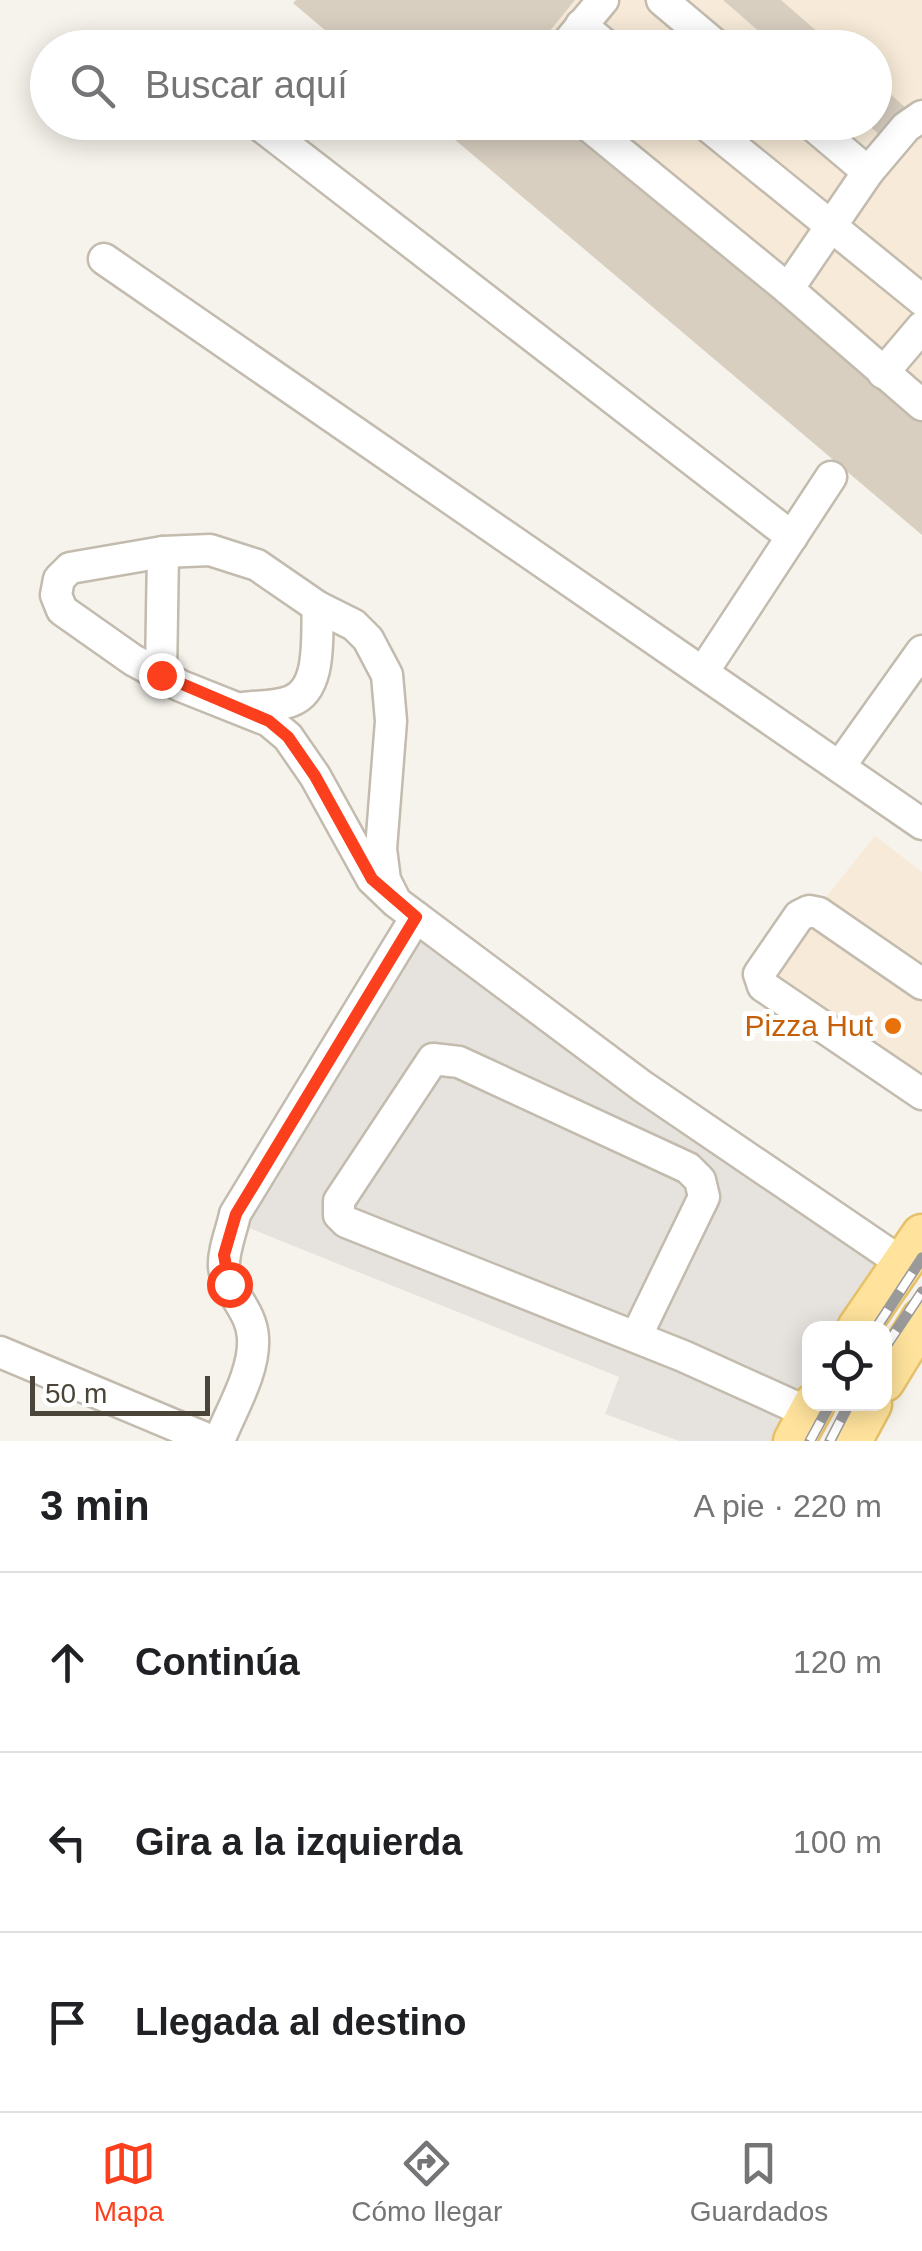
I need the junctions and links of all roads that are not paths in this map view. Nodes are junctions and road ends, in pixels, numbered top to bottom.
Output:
1 (603, 0) edge
2 (662, 0) edge
3 (577, 30) edge
4 (698, 30) edge
5 (922, 116) edge
6 (279, 140) edge
7 (606, 140) edge
8 (726, 140) edge
9 (830, 140) edge
10 (868, 172) junction
11 (833, 226) junction
12 (104, 259) dead end
13 (788, 289) junction
14 (922, 300) edge
15 (922, 327) edge
16 (883, 374) junction
17 (922, 405) edge
18 (831, 477) dead end
19 (792, 537) junction
20 (164, 552) junction
21 (318, 607) junction
22 (922, 651) edge
23 (703, 672) junction
24 (161, 675) junction
25 (240, 709) junction
26 (840, 766) junction
27 (922, 824) edge
28 (406, 909) junction
29 (922, 984) edge
30 (922, 1094) edge
31 (912, 1249) edge
32 (922, 1318) edge
33 (863, 1321) edge
34 (636, 1337) junction
35 (0, 1352) edge
36 (892, 1369) edge
37 (867, 1411) edge
38 (805, 1419) edge
39 (211, 1440) edge
40 (851, 1441) edge

1 - 3 street
2 - 4 street
5 - 10 street
6 - 19 street
7 - 13 street
8 - 11 street
9 - 10 street
10 - 11 street
11 - 13 street
11 - 14 street
12 - 23 street
13 - 16 street
15 - 16 street
16 - 17 street
18 - 19 street
19 - 23 street
20 - 21 street
20 - 24 street
20 - 24 street
21 - 25 street
21 - 28 street
22 - 26 street
23 - 26 street
24 - 25 street
25 - 28 street
26 - 27 street
28 - 31 street
28 - 39 street
29 - 30 street
31 - 33 main road
32 - 36 main road
34 - 34 street
34 - 38 street
35 - 39 street
37 - 40 main road

